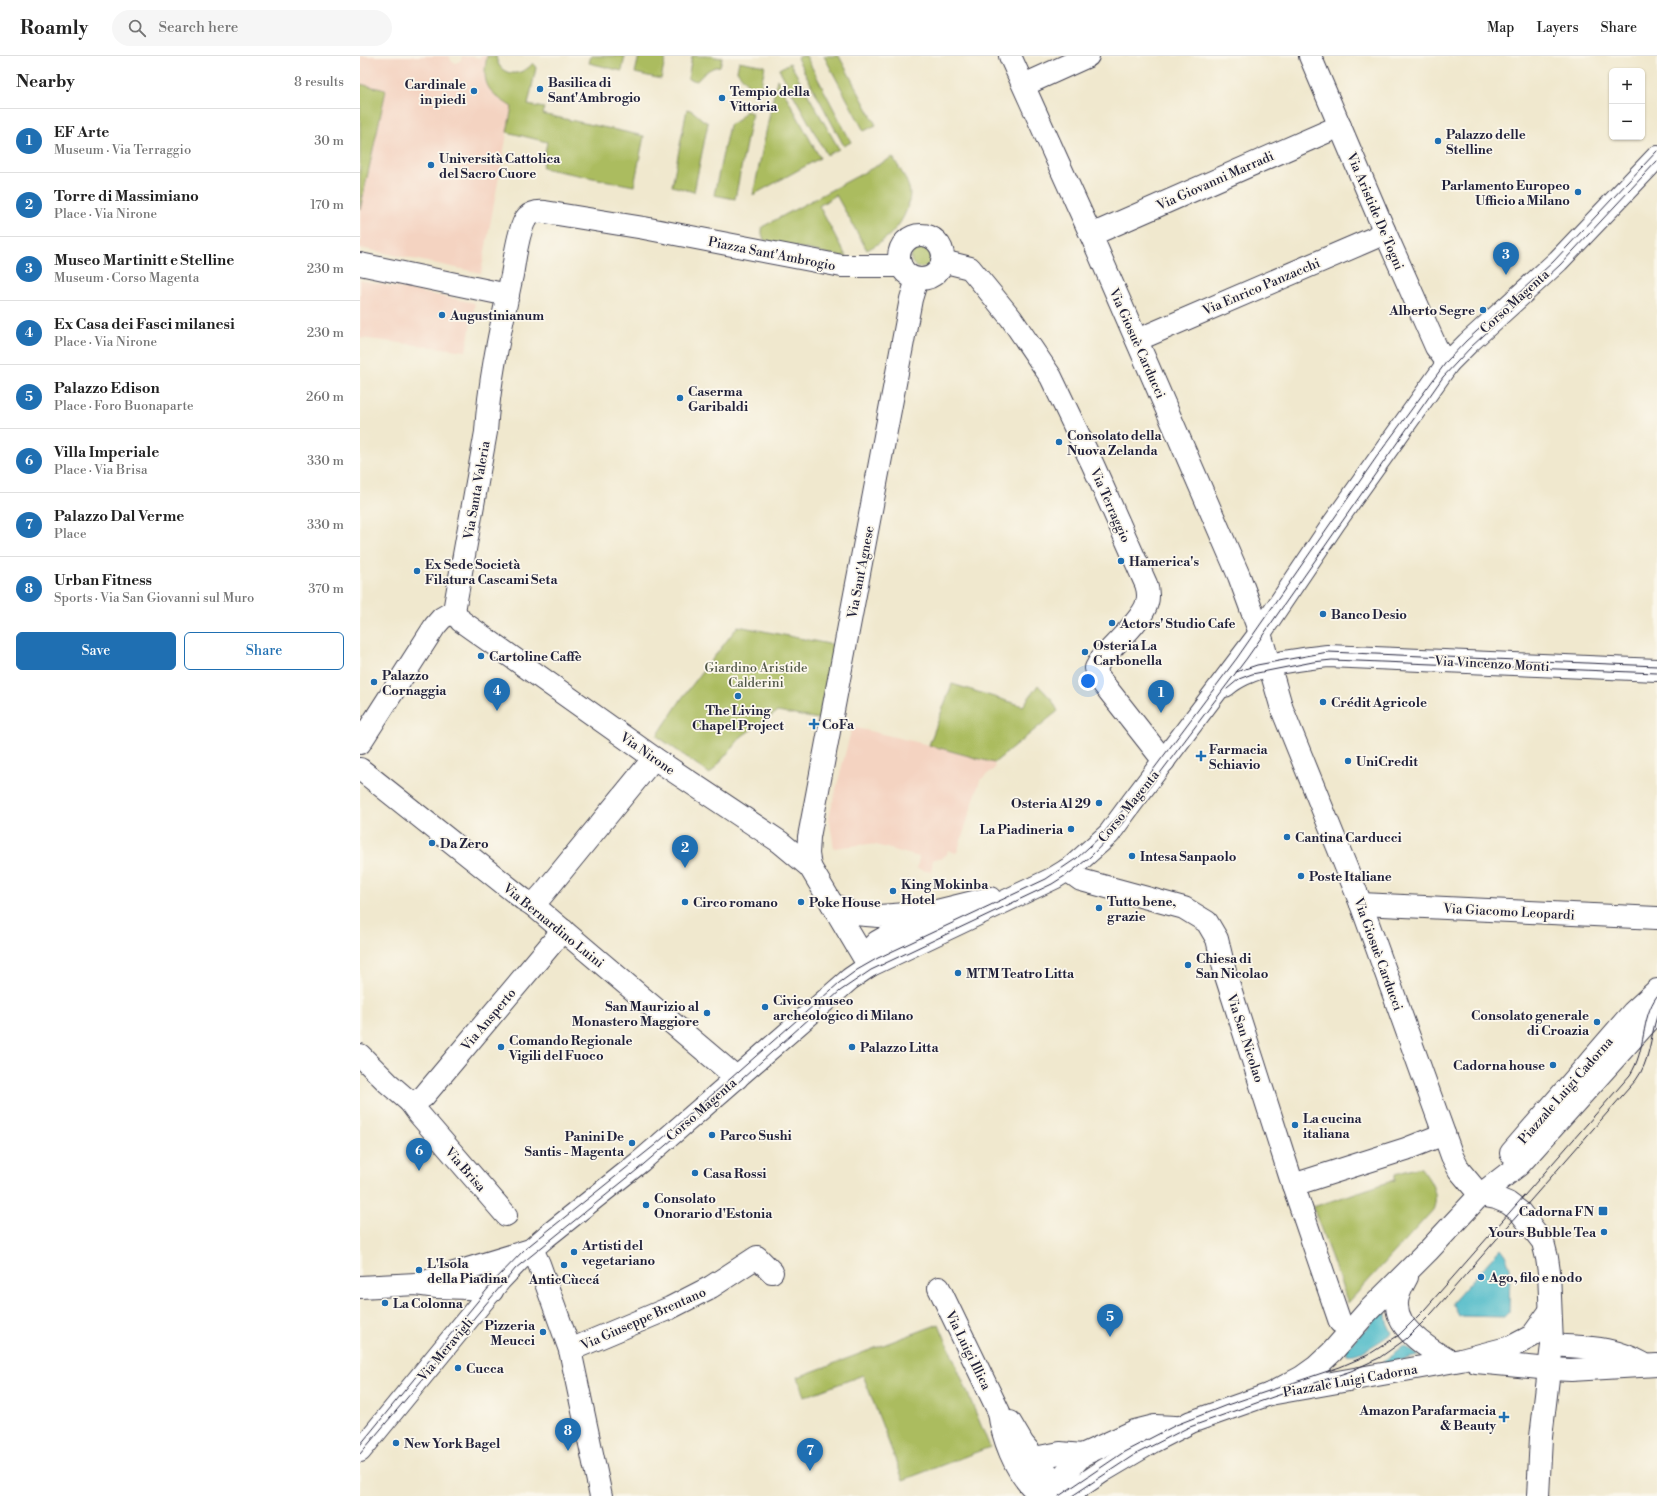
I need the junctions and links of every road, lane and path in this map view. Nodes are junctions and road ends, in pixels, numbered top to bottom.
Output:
1 (1010, 56) edge
2 (1088, 56) edge
3 (1310, 56) edge
4 (1024, 85) junction
5 (1340, 126) junction
6 (1657, 157) edge
7 (1384, 230) junction
8 (521, 232) joint
9 (1091, 235) junction
10 (942, 261) junction
11 (360, 264) edge
12 (909, 272) junction
13 (508, 296) junction
14 (1137, 340) junction
15 (1448, 363) junction
16 (1382, 455) junction
17 (454, 610) junction
18 (1260, 633) junction
19 (1270, 666) junction
20 (1657, 670) edge
21 (1210, 700) junction
22 (360, 743) edge
23 (654, 758) junction
24 (1164, 762) junction
25 (363, 777) edge
26 (810, 867) junction
27 (1067, 870) junction
28 (1028, 892) junction
29 (832, 904) junction
30 (1361, 904) junction
31 (533, 905) junction
32 (933, 912) junction
33 (1657, 918) edge
34 (562, 930) junction
35 (869, 966) junction
36 (1657, 990) edge
37 (1657, 1011) edge
38 (360, 1055) edge
39 (736, 1078) junction
40 (410, 1102) junction
41 (1444, 1134) junction
42 (1293, 1184) junction
43 (1480, 1195) junction
44 (506, 1215) dead end
45 (532, 1249) junction
46 (1428, 1251) junction
47 (772, 1272) dead end
48 (416, 1284) junction
49 (360, 1287) edge
50 (939, 1288) dead end
51 (492, 1291) junction
52 (1550, 1311) junction
53 (1340, 1322) dead end
54 (1552, 1345) junction
55 (570, 1350) junction
56 (1456, 1360) junction
57 (1651, 1365) edge
58 (1550, 1369) junction
59 (1270, 1394) junction
60 (999, 1412) junction
61 (1180, 1427) junction
62 (360, 1451) edge
63 (1082, 1455) junction
64 (1034, 1458) junction
65 (601, 1496) edge
66 (1045, 1496) edge
67 (1054, 1496) edge
68 (1058, 1496) edge
69 (1066, 1496) edge
70 (1538, 1496) edge

1 - 4 street, Via Giosuè Carducci
2 - 4 street
3 - 5 street, Via Aristide De Togni
4 - 9 street, Via Giosuè Carducci
5 - 7 street, Via Aristide De Togni
5 - 9 street, Via Giovanni Marradi
6 - 15 street, Corso Magenta
7 - 14 street, Via Enrico Panzacchi
7 - 15 street, Via Aristide De Togni
8 - 12 street, Piazza Sant'Ambrogio
8 - 13 street, Via Santa Valeria
9 - 14 street, Via Giosuè Carducci
10 - 12 street, Piazza Sant'Ambrogio
10 - 12 street
10 - 24 street, Via Terraggio
11 - 13 street
12 - 26 street, Via Sant'Agnese
13 - 17 street, Via Santa Valeria
14 - 18 street, Via Giosuè Carducci
15 - 16 street, Corso Magenta
16 - 18 street, Corso Magenta
16 - 18 street
17 - 22 street
17 - 23 street, Via Nirone
18 - 19 street, Via Giosuè Carducci
18 - 21 street, Corso Magenta
19 - 20 street, Via Vincenzo Monti
19 - 21 street, Via Vincenzo Monti
19 - 30 street, Via Giosuè Carducci
21 - 24 street, Corso Magenta
23 - 26 street, Via Nirone
23 - 31 street
24 - 27 street, Corso Magenta
25 - 31 street, Via Bernardino Luini
26 - 29 street, Via Nirone
27 - 28 street, Corso Magenta
27 - 42 street, Via San Nicolao
28 - 32 street, Corso Magenta
28 - 35 street, Corso Magenta
29 - 32 street
29 - 35 street, Via Nirone
30 - 33 street, Via Giacomo Leopardi
30 - 41 street, Via Giosuè Carducci
31 - 34 street, Via Bernardino Luini
32 - 35 street, Corso Magenta
34 - 39 street, Via Bernardino Luini
34 - 40 street, Via Ansperto
35 - 39 street, Corso Magenta
36 - 43 street, Piazzale Luigi Cadorna
37 - 43 street, Piazzale Luigi Cadorna
38 - 40 street, Via Brisa
39 - 45 street, Corso Magenta
40 - 44 street, Via Brisa
41 - 42 street
41 - 43 street
42 - 53 street
43 - 46 street, Piazzale Luigi Cadorna
43 - 52 street
45 - 48 street
45 - 51 street, Via Meravigli
45 - 55 street
46 - 56 street, Piazzale Luigi Cadorna
46 - 59 street, Piazzale Luigi Cadorna
47 - 55 street, Via Giuseppe Brentano
48 - 49 street
48 - 51 street
50 - 60 street, Via Luigi Illica
51 - 62 street, Via Meravigli
52 - 54 street
52 - 56 street, Piazzale Luigi Cadorna
54 - 57 street, Piazzale Luigi Cadorna
54 - 58 street
55 - 65 street
56 - 58 street, Piazzale Luigi Cadorna
56 - 59 street, Piazzale Luigi Cadorna
57 - 58 street, Piazzale Luigi Cadorna
58 - 70 street
59 - 61 street
60 - 64 street, Via Luigi Illica
60 - 66 street, Via Luigi Illica
61 - 63 street
61 - 69 street
63 - 64 street
63 - 68 street
64 - 67 street, Via Luigi Illica

